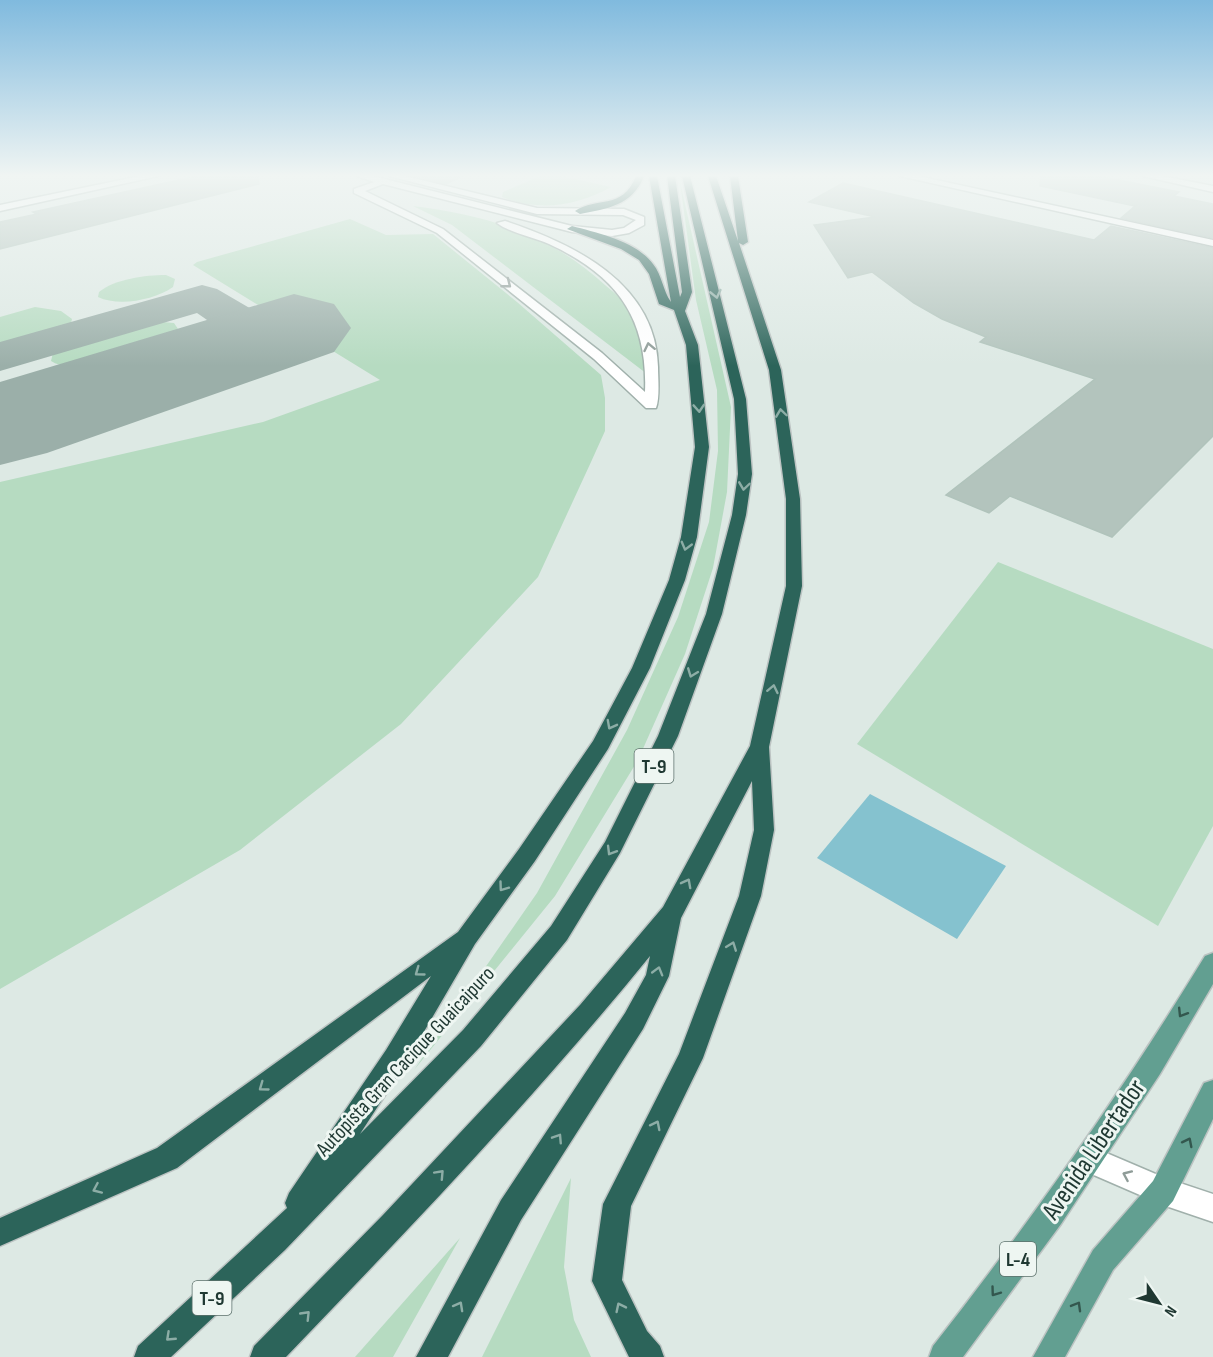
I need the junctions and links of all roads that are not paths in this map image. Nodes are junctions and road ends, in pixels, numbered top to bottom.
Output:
1 (451, 239) edge
2 (549, 239) edge
3 (604, 239) edge
4 (663, 239) edge
5 (680, 239) edge
6 (701, 239) edge
7 (733, 239) edge
8 (742, 239) edge
9 (1196, 239) edge
10 (1213, 243) edge
11 (748, 283) junction
12 (680, 310) junction
13 (760, 746) junction
14 (671, 914) junction
15 (466, 937) junction
16 (1213, 963) edge
17 (1213, 1092) edge
18 (1090, 1159) junction
19 (1163, 1191) junction
20 (1213, 1208) edge
21 (0, 1232) edge
22 (275, 1240) junction
23 (149, 1357) edge
24 (265, 1357) edge
25 (431, 1357) edge
26 (650, 1357) edge
27 (944, 1357) edge
28 (1048, 1357) edge

1 -> 2 street
3 - 12 highway
4 - 12 highway
5 - 12 highway
6 -> 22 highway, Autopista Gran Cacique Guaicaipuro / T-9
7 - 11 highway
8 - 11 highway
9 - 10 street
13 -> 11 highway
12 -> 15 highway
14 -> 13 highway
26 -> 13 highway
24 -> 14 highway
25 -> 14 highway
15 -> 21 highway
15 - 22 highway
16 -> 18 main road, Avenida Libertador / L-4
19 -> 17 main road
19 -> 18 street
18 -> 27 main road, Avenida Libertador / L-4
19 - 20 street
28 -> 19 main road
22 -> 23 highway, Autopista Gran Cacique Guaicaipuro / T-9

